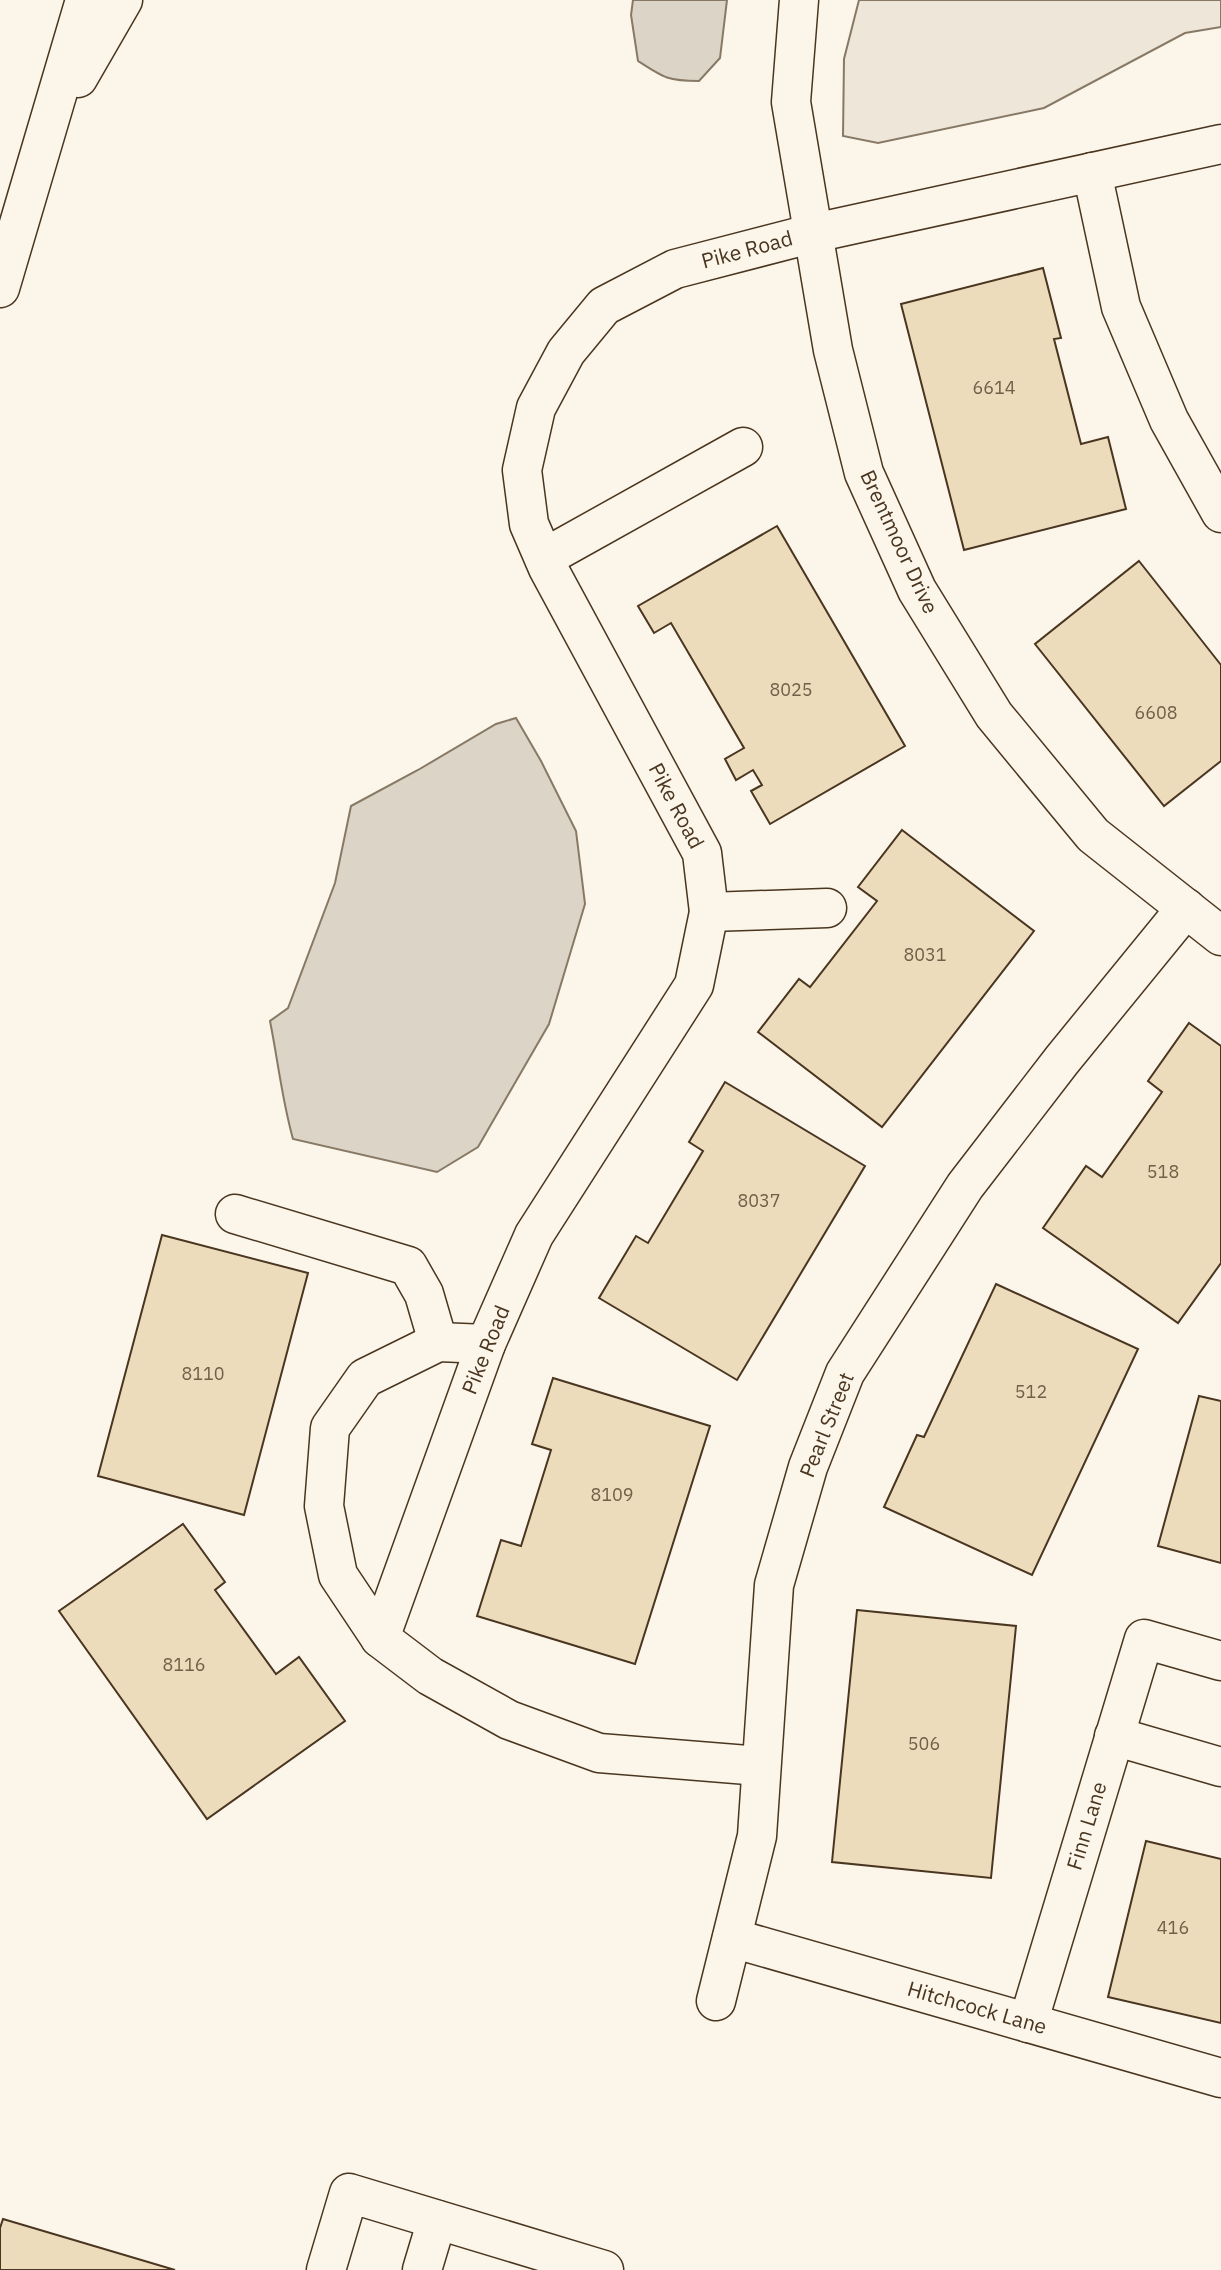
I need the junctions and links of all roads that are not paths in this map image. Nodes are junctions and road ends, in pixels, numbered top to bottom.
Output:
1 (85, 0) edge
2 (123, 0) edge
3 (799, 0) edge
4 (46, 134) junction
5 (1221, 144) edge
6 (1092, 172) junction
7 (814, 233) junction
8 (0, 288) edge
9 (743, 447) dead end
10 (1221, 513) edge
11 (544, 558) junction
12 (827, 908) dead end
13 (1186, 908) junction
14 (709, 912) junction
15 (1221, 936) edge
16 (234, 1214) dead end
17 (438, 1342) junction
18 (486, 1344) junction
19 (380, 1638) junction
20 (1221, 1661) edge
21 (1114, 1736) junction
22 (760, 1766) junction
23 (1221, 1767) edge
24 (732, 1938) junction
25 (716, 2001) dead end
26 (1028, 2023) junction
27 (1221, 2078) edge
28 (437, 2220) junction
29 (326, 2270) edge
30 (422, 2270) edge
31 (604, 2270) edge

1 - 4 main road
2 - 4 main road
3 - 7 main road, Brentmoor Drive
4 - 8 main road
5 - 6 main road, Pike Road
6 - 7 main road, Pike Road
6 - 10 main road
7 - 11 main road, Pike Road
7 - 13 main road, Brentmoor Drive
9 - 11 main road
11 - 14 main road, Pike Road
12 - 14 main road
13 - 15 main road, Brentmoor Drive
13 - 22 main road, Pearl Street
14 - 18 main road, Pike Road
16 - 17 main road
17 - 18 main road
17 - 19 main road
18 - 19 main road, Pike Road
19 - 22 main road
20 - 21 main road, Finn Lane
21 - 23 main road
21 - 26 main road, Finn Lane
22 - 24 main road, Pearl Street
24 - 25 main road, Pearl Street
24 - 26 main road, Hitchcock Lane
26 - 27 main road, Hitchcock Lane
28 - 29 main road
28 - 30 main road
28 - 31 main road

